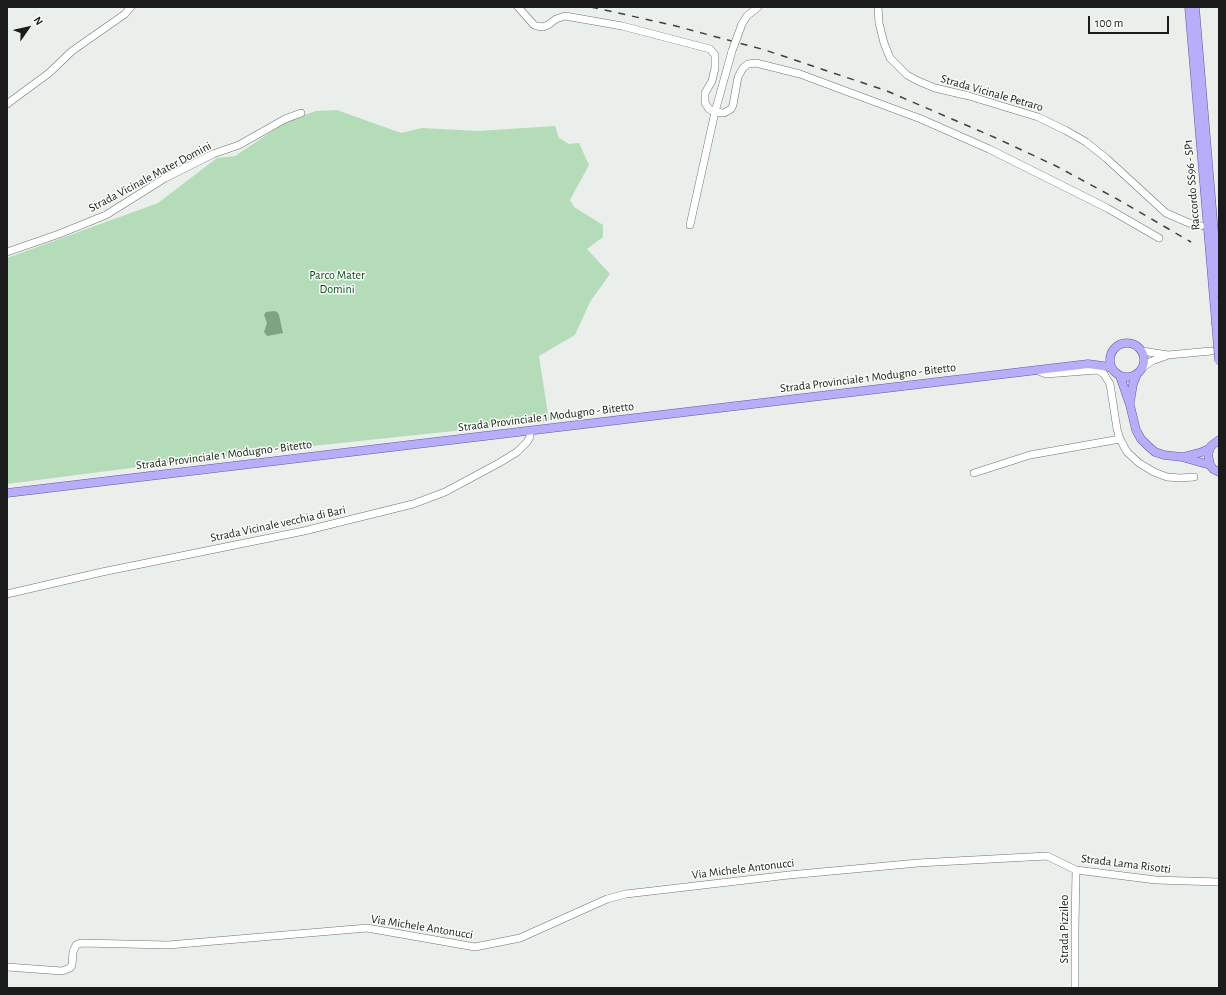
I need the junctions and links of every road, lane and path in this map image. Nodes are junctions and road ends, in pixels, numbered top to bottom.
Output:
1 (131, 7) edge
2 (518, 7) edge
3 (758, 7) edge
4 (878, 7) edge
5 (1189, 7) edge
6 (1195, 7) edge
7 (7, 104) edge
8 (715, 112) junction
9 (301, 113) dead end
10 (1210, 182) junction
11 (690, 225) dead end
12 (1201, 226) dead end
13 (1159, 238) dead end
14 (1219, 238) edge
15 (7, 252) edge
16 (1219, 292) edge
17 (1142, 351) junction
18 (1211, 351) dead end
19 (1110, 354) junction
20 (1168, 355) junction
21 (1219, 361) edge
22 (1088, 364) junction
23 (1143, 367) junction
24 (1112, 368) junction
25 (1036, 370) junction
26 (1137, 374) junction
27 (1120, 376) junction
28 (1130, 405) junction
29 (530, 431) junction
30 (1219, 437) edge
31 (1120, 439) junction
32 (1214, 444) edge
33 (1182, 457) junction
34 (1210, 465) junction
35 (1219, 472) edge
36 (974, 473) dead end
37 (1194, 477) dead end
38 (7, 493) edge
39 (7, 594) edge
40 (986, 859) joint
41 (1076, 870) junction
42 (1219, 882) edge
43 (7, 967) edge
44 (1075, 988) edge

1 - 7 street
2 - 8 street
3 - 8 street, bridge
4 - 12 street, Strada Vicinale Petraro
5 - 21 main road, Raccordo SS96 - SP1, bridge
6 - 10 main road, Raccordo SS96 - SP1
8 - 11 street
8 - 13 street
9 - 15 street, Strada Vicinale Mater Domini
10 - 14 main road
10 - 16 main road, Raccordo SS96 - SP1
17 - 19 main road
17 - 20 street
17 - 23 main road
18 - 20 street
19 - 22 main road
19 - 24 main road
20 - 23 street
22 - 24 main road
22 - 25 main road, Strada Provinciale 1 Modugno - Bitetto
23 - 26 main road
24 - 27 main road
25 - 29 main road, Strada Provinciale 1 Modugno - Bitetto
25 - 31 street
26 - 27 main road
26 - 28 main road
27 - 28 main road
28 - 33 main road
29 - 38 main road, Strada Provinciale 1 Modugno - Bitetto
29 - 39 street, Strada Vicinale vecchia di Bari
30 - 32 main road
31 - 36 street
31 - 37 street
32 - 33 main road
32 - 34 main road
33 - 34 main road
34 - 35 main road
40 - 41 street, Strada Lama Risotti
40 - 43 street, Via Michele Antonucci
41 - 42 street, Strada Lama Risotti
41 - 44 street, Strada Pizzileo

